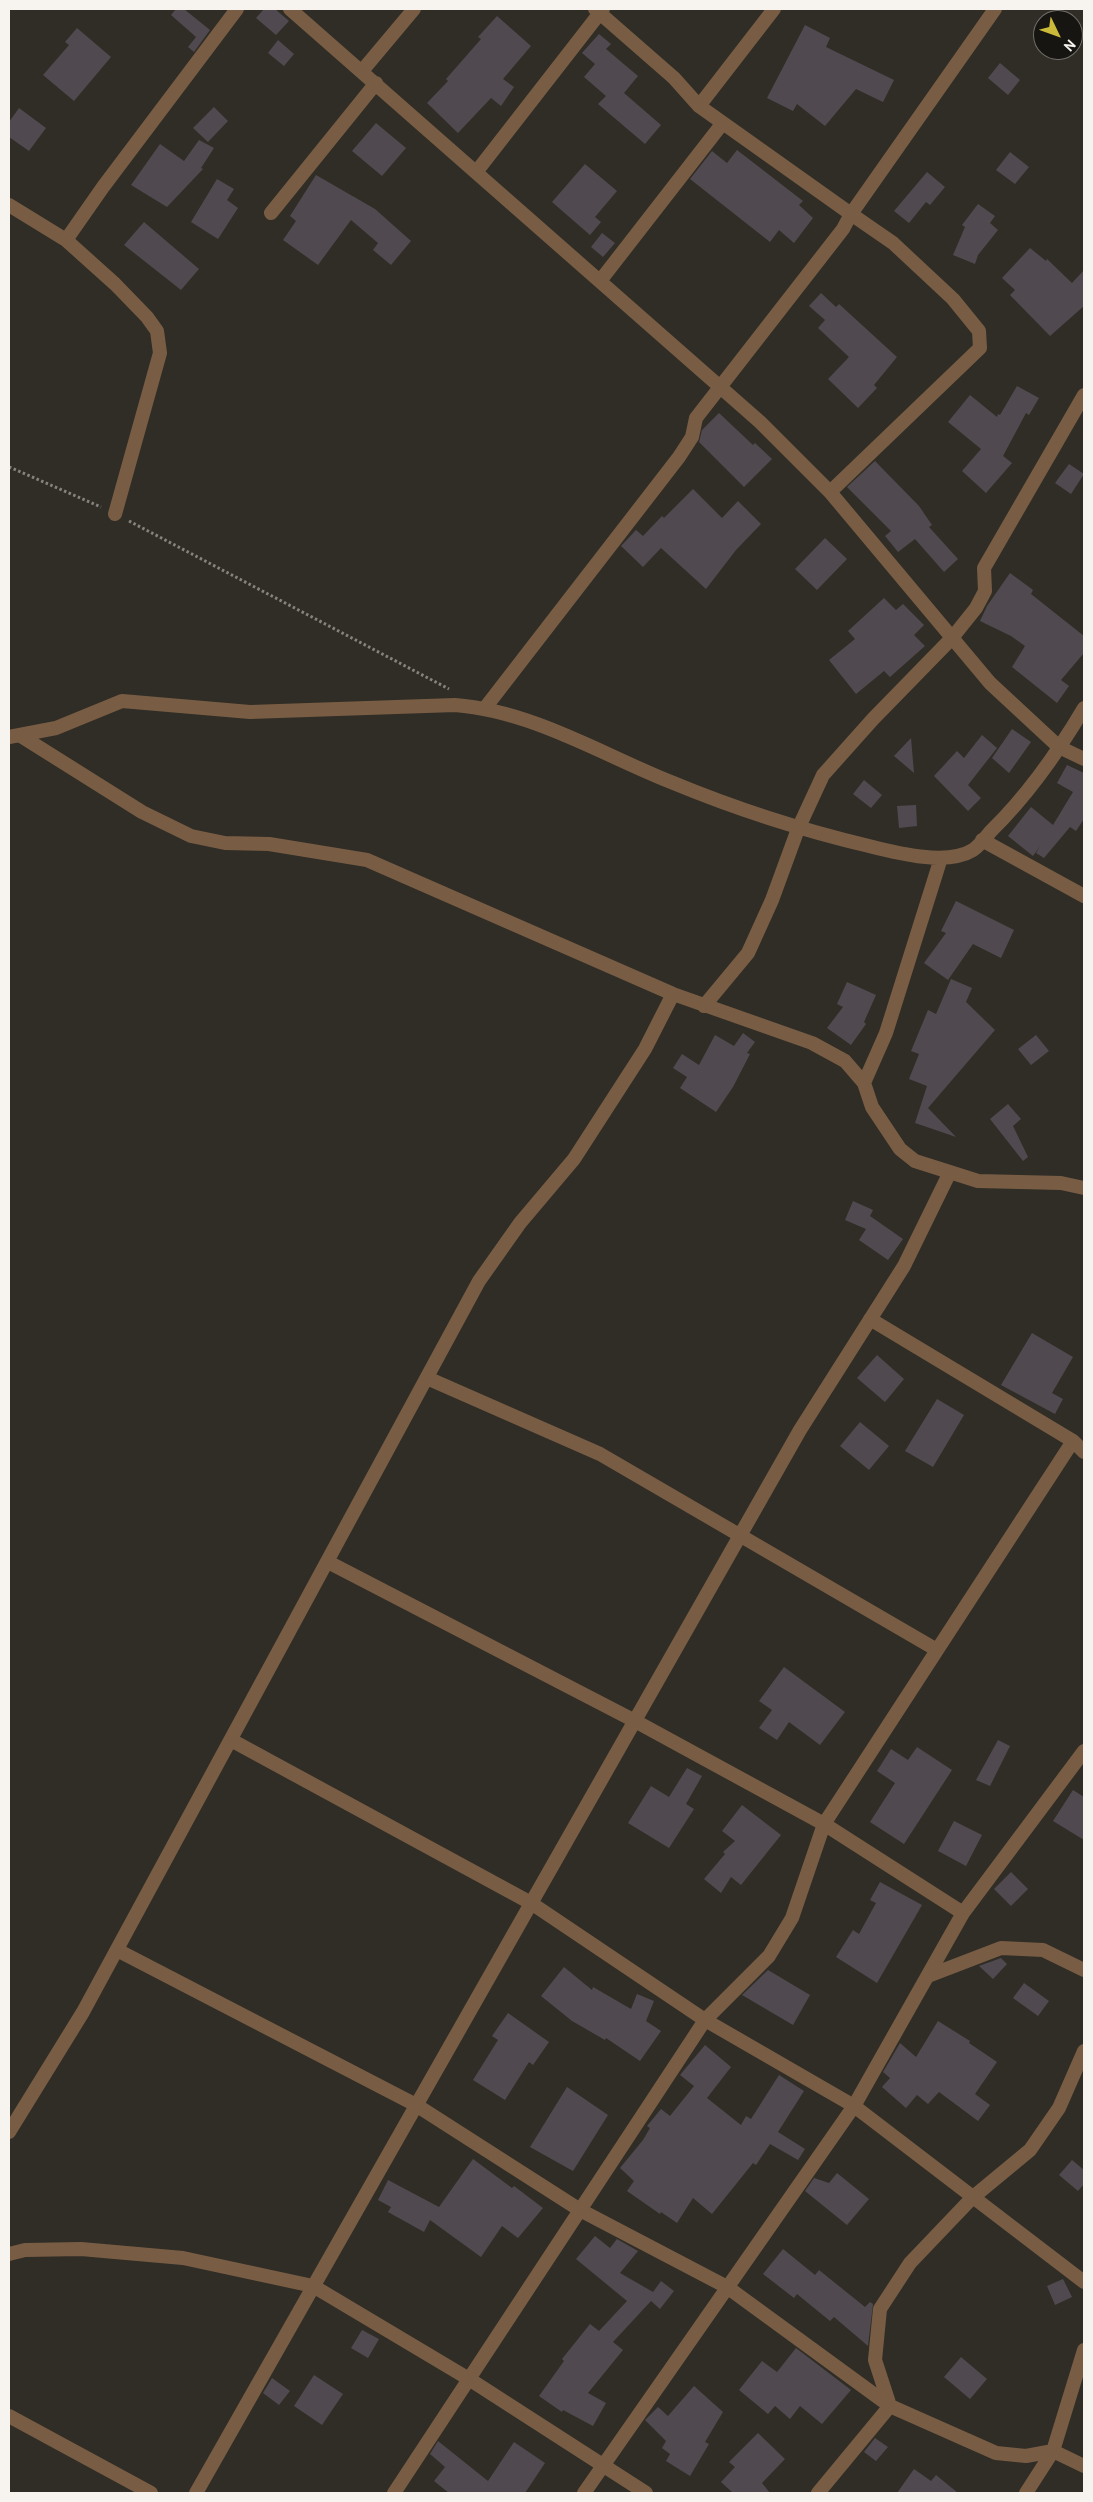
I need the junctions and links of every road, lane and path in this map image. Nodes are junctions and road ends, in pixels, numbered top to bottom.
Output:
1 (237, 9) edge
2 (290, 9) edge
3 (414, 9) edge
4 (774, 9) edge
5 (995, 9) edge
6 (599, 10) edge
7 (362, 71) junction
8 (376, 83) junction
9 (699, 106) junction
10 (722, 124) junction
11 (477, 171) junction
12 (9, 205) edge
13 (272, 214) dead end
14 (851, 214) junction
15 (66, 240) junction
16 (600, 281) junction
17 (720, 388) junction
18 (1084, 395) edge
19 (9, 467) edge
20 (830, 492) junction
21 (115, 514) junction
22 (952, 638) junction
23 (451, 690) dead end
24 (485, 708) junction
25 (1084, 708) edge
26 (15, 737) edge
27 (1059, 747) junction
28 (1084, 759) edge
29 (798, 829) junction
30 (982, 840) junction
31 (941, 858) junction
32 (1084, 896) edge
33 (673, 994) junction
34 (704, 1006) junction
35 (864, 1083) junction
36 (950, 1172) junction
37 (1084, 1188) edge
38 (870, 1320) junction
39 (427, 1378) junction
40 (1073, 1441) junction
41 (1084, 1452) edge
42 (741, 1535) junction
43 (328, 1562) junction
44 (937, 1650) junction
45 (635, 1721) junction
46 (231, 1740) junction
47 (1084, 1751) edge
48 (824, 1824) junction
49 (531, 1903) junction
50 (963, 1913) junction
51 (117, 1950) junction
52 (1084, 1970) edge
53 (928, 1976) junction
54 (705, 2020) junction
55 (1084, 2051) edge
56 (416, 2105) junction
57 (854, 2106) junction
58 (9, 2132) edge
59 (972, 2198) junction
60 (580, 2210) junction
61 (9, 2254) edge
62 (1084, 2282) edge
63 (313, 2286) junction
64 (727, 2288) junction
65 (1084, 2350) edge
66 (469, 2379) junction
67 (890, 2406) junction
68 (9, 2416) edge
69 (1054, 2451) junction
70 (603, 2466) junction
71 (1084, 2466) edge
72 (150, 2493) edge
73 (196, 2493) edge
74 (394, 2493) edge
75 (584, 2493) edge
76 (646, 2493) edge
77 (818, 2493) edge
78 (1026, 2493) edge

1 - 15 street
2 - 7 street
3 - 7 street
4 - 9 street
5 - 14 street
6 - 9 street
6 - 11 street
7 - 8 street
8 - 11 street
8 - 13 street
9 - 10 street
10 - 14 street
10 - 16 street
11 - 16 street
12 - 15 street
14 - 17 street
14 - 20 street
15 - 21 street
16 - 17 street
17 - 20 street
17 - 24 street
18 - 22 street
19 - 21 path
20 - 22 street
21 - 23 path
22 - 27 street
22 - 29 street
24 - 26 street
24 - 29 street
25 - 27 street
26 - 33 street
27 - 28 street
27 - 30 street
29 - 31 street
29 - 34 street
30 - 31 street
30 - 32 street
31 - 35 street
33 - 34 street
33 - 39 street
34 - 35 street
35 - 36 street
36 - 37 street
36 - 38 street
38 - 40 street
38 - 42 street
39 - 42 street
39 - 43 street
40 - 41 street
40 - 44 street
42 - 44 street
42 - 45 street
43 - 45 street
43 - 46 street
44 - 48 street
45 - 48 street
45 - 49 street
46 - 49 street
46 - 51 street
47 - 50 street
48 - 50 street
48 - 54 street
49 - 54 street
49 - 56 street
50 - 53 street
51 - 56 street
51 - 58 street
52 - 53 street
53 - 57 street
54 - 57 street
54 - 60 street
55 - 59 street
56 - 60 street
56 - 63 street
57 - 59 street
57 - 64 street
59 - 62 street
59 - 67 street
60 - 64 street
60 - 66 street
61 - 63 street
63 - 66 street
63 - 73 street
64 - 67 street
64 - 70 street
65 - 69 street
66 - 70 street
66 - 74 street
67 - 69 street
67 - 77 street
68 - 72 street
69 - 71 street
69 - 78 street
70 - 75 street
70 - 76 street

